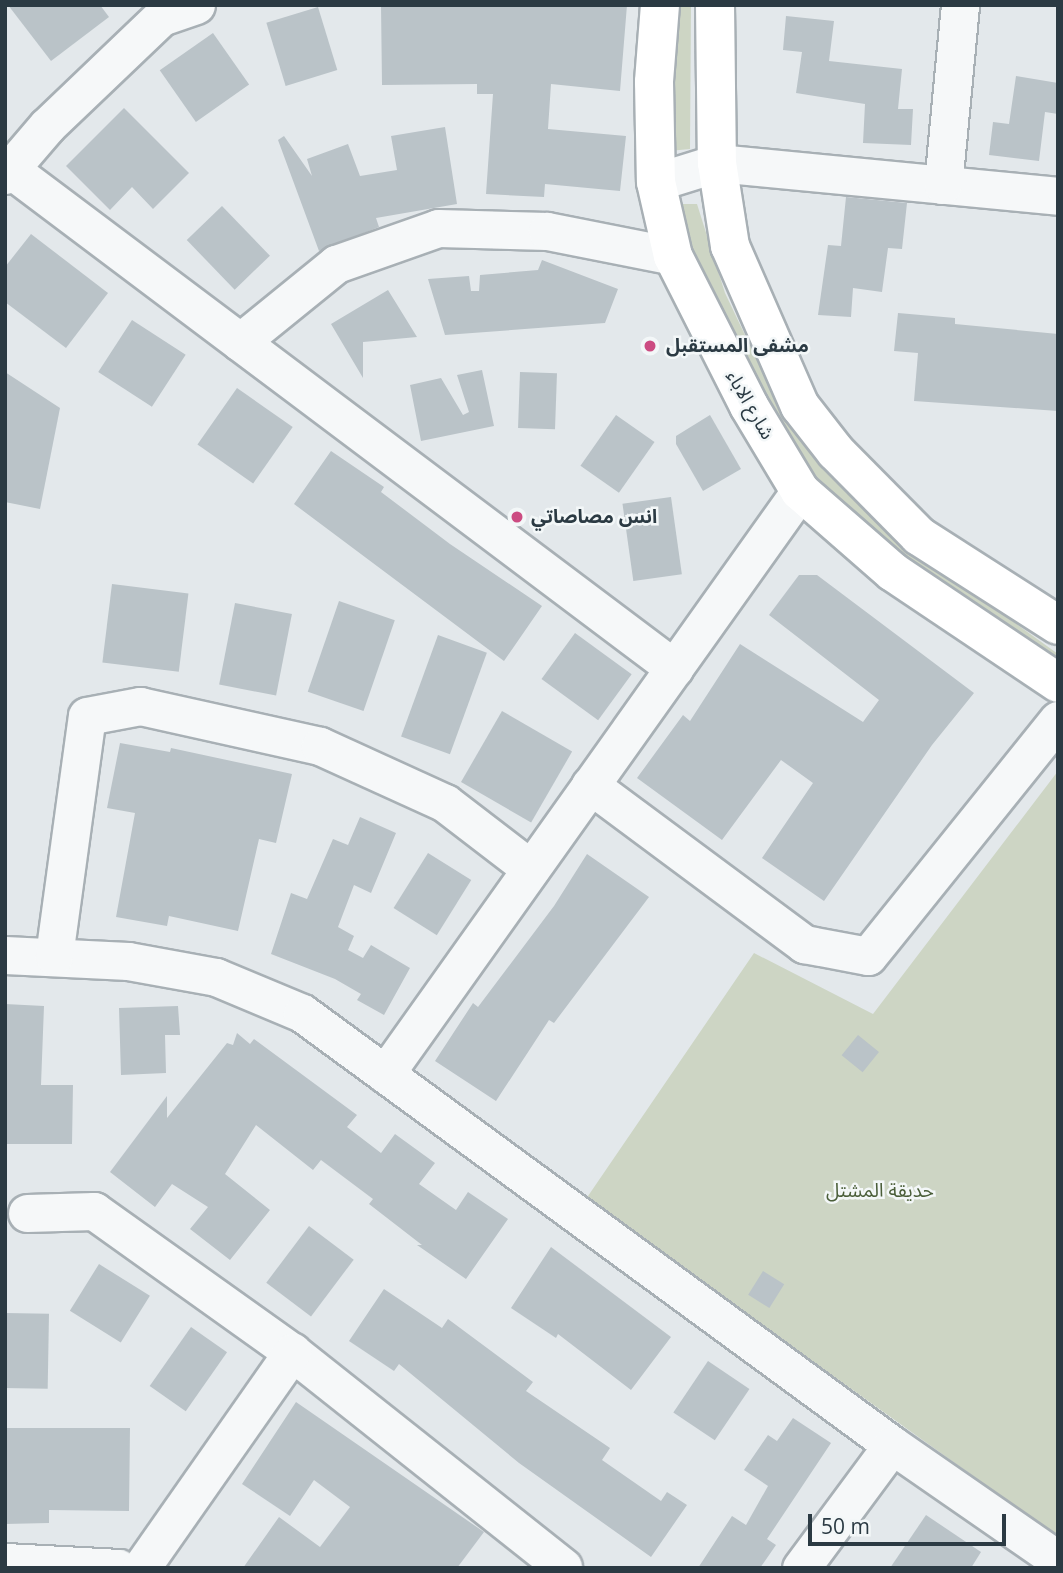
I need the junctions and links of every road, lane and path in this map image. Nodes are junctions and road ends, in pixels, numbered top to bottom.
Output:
1 (196, 5) edge
2 (660, 5) edge
3 (715, 5) edge
4 (960, 5) edge
5 (717, 163) junction
6 (7, 172) edge
7 (656, 182) junction
8 (943, 185) junction
9 (1058, 196) edge
10 (673, 256) junction
11 (240, 342) junction
12 (800, 491) junction
13 (1058, 625) edge
14 (674, 668) junction
15 (1058, 683) edge
16 (1058, 720) edge
17 (590, 785) junction
18 (531, 869) junction
19 (5, 956) edge
20 (54, 956) junction
21 (385, 1074) junction
22 (27, 1213) dead end
23 (292, 1352) junction
24 (892, 1445) junction
25 (1058, 1560) edge
26 (5, 1562) edge
27 (563, 1567) edge
28 (118, 1568) edge
29 (141, 1568) edge
30 (801, 1568) edge

1 - 6 street
2 - 7 main road, شارع الاباء
3 - 5 main road
4 - 8 street
5 - 7 street
5 - 8 street
5 - 13 main road
6 - 11 street
7 - 10 main road, شارع الاباء
8 - 9 street
10 - 11 street
10 - 12 main road, شارع الاباء
11 - 14 street
12 - 14 street
12 - 15 main road, شارع الاباء
14 - 17 street
16 - 17 street
17 - 18 street
18 - 20 street
18 - 21 street
19 - 20 street
20 - 21 street
21 - 24 street
22 - 23 street
23 - 27 street
23 - 29 street
24 - 25 street
24 - 30 street
26 - 28 street

